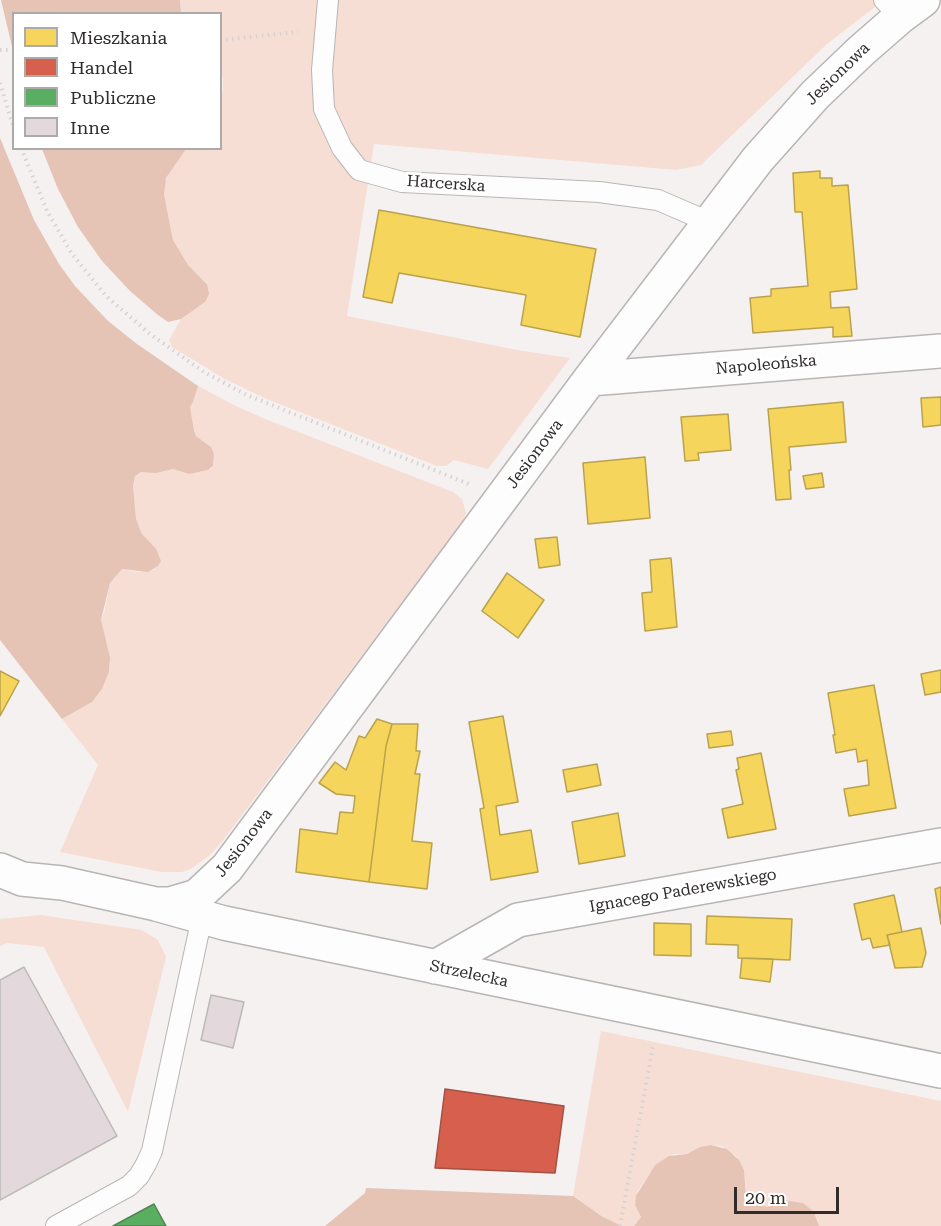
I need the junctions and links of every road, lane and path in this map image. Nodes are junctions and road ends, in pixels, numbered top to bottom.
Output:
1 (328, 0) edge
2 (902, 6) edge
3 (325, 33) junction
4 (222, 40) edge
5 (0, 83) edge
6 (12, 122) edge
7 (22, 150) edge
8 (709, 222) junction
9 (941, 351) edge
10 (590, 379) junction
11 (501, 499) junction
12 (941, 845) edge
13 (7, 878) edge
14 (156, 904) junction
15 (202, 917) junction
16 (435, 967) junction
17 (659, 1012) junction
18 (941, 1071) edge
19 (56, 1226) edge
20 (620, 1226) edge

1 - 3 lane, Harcerska
2 - 8 street, Jesionowa
3 - 4 path
3 - 8 lane, Harcerska
5 - 6 path
7 - 11 path
8 - 10 street, Jesionowa
9 - 10 street, Napoleońska
10 - 11 street, Jesionowa
11 - 14 street, Jesionowa
12 - 16 street, Ignacego Paderewskiego
13 - 14 street, Strzelecka
14 - 15 street, Strzelecka
15 - 16 street, Strzelecka
15 - 19 lane
16 - 17 street, Strzelecka
17 - 18 street, Strzelecka
17 - 20 path

